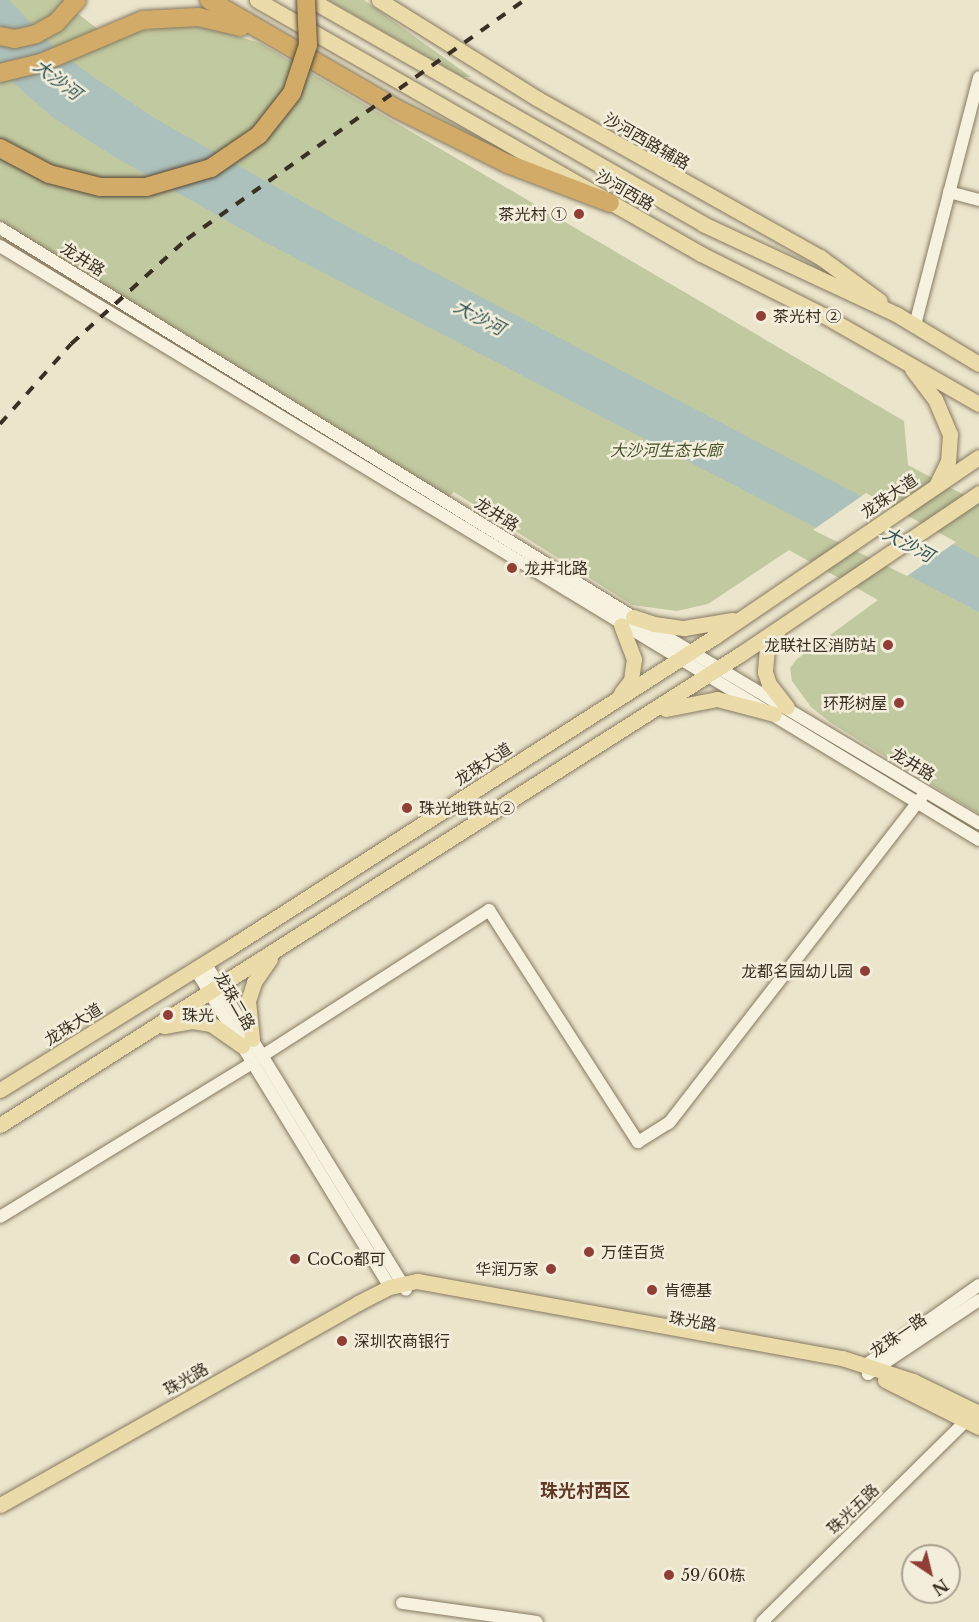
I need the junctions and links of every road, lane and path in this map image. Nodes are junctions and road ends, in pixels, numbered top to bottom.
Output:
1 (77, 0) edge
2 (209, 0) edge
3 (257, 0) edge
4 (306, 0) edge
5 (311, 0) edge
6 (379, 0) edge
7 (0, 36) edge
8 (283, 44) junction
9 (0, 74) edge
10 (979, 76) edge
11 (0, 148) edge
12 (950, 192) junction
13 (979, 200) edge
14 (610, 203) junction
15 (0, 228) edge
16 (0, 246) edge
17 (896, 314) junction
18 (915, 325) junction
19 (902, 359) junction
20 (979, 362) edge
21 (979, 404) edge
22 (979, 457) edge
23 (935, 486) junction
24 (979, 493) edge
25 (743, 617) junction
26 (627, 621) junction
27 (784, 625) junction
28 (686, 654) junction
29 (714, 671) junction
30 (613, 701) junction
31 (780, 711) junction
32 (628, 726) junction
33 (926, 791) junction
34 (918, 802) junction
35 (979, 823) edge
36 (979, 840) edge
37 (282, 947) junction
38 (200, 966) junction
39 (215, 990) junction
40 (152, 1029) junction
41 (247, 1043) junction
42 (257, 1059) junction
43 (0, 1090) edge
44 (0, 1125) edge
45 (0, 1217) edge
46 (979, 1285) edge
47 (399, 1286) junction
48 (979, 1300) edge
49 (872, 1369) junction
50 (975, 1420) edge
51 (0, 1505) edge
52 (402, 1603) dead end
53 (537, 1622) edge
54 (762, 1622) edge

1 - 7 highway
2 - 8 highway
3 - 14 main road, 沙河西路
4 - 11 highway, bridge
5 - 17 main road, 沙河西路
6 - 17 main road, 沙河西路辅路
8 - 9 highway
8 - 14 highway
10 - 12 street
12 - 13 street
12 - 18 street
14 - 19 main road, 沙河西路
15 - 26 street, 龙井路
16 - 26 street, 龙井路
17 - 18 main road, 沙河西路
18 - 20 main road, 沙河西路
19 - 21 main road, 沙河西路
19 - 23 main road
22 - 23 main road, 龙珠大道
23 - 25 main road, 龙珠大道
24 - 27 main road
25 - 26 main road
25 - 28 main road, 龙珠大道
26 - 28 street, 龙井路
26 - 30 main road
27 - 29 main road
27 - 31 main road
28 - 29 street, 龙井路
28 - 30 main road, 龙珠大道
29 - 31 street, 龙井路
29 - 32 main road
30 - 38 main road, 龙珠大道
31 - 32 main road
31 - 33 street, 龙井路
31 - 34 street, 龙井路
32 - 37 main road
33 - 34 street
33 - 35 street, 龙井路
34 - 36 street, 龙井路
34 - 42 street
37 - 39 main road
37 - 41 main road
38 - 39 street, 龙珠二路
38 - 43 main road, 龙珠大道
39 - 40 main road
39 - 41 street, 龙珠二路
40 - 41 main road
40 - 44 main road
41 - 42 street, 龙珠二路
42 - 45 street
42 - 47 street, 龙珠二路
46 - 49 street, 龙珠一路
47 - 49 main road, 珠光路
47 - 51 main road, 珠光路
48 - 49 street, 龙珠一路
49 - 50 main road, 珠光路
50 - 54 street, 珠光五路
52 - 53 street

